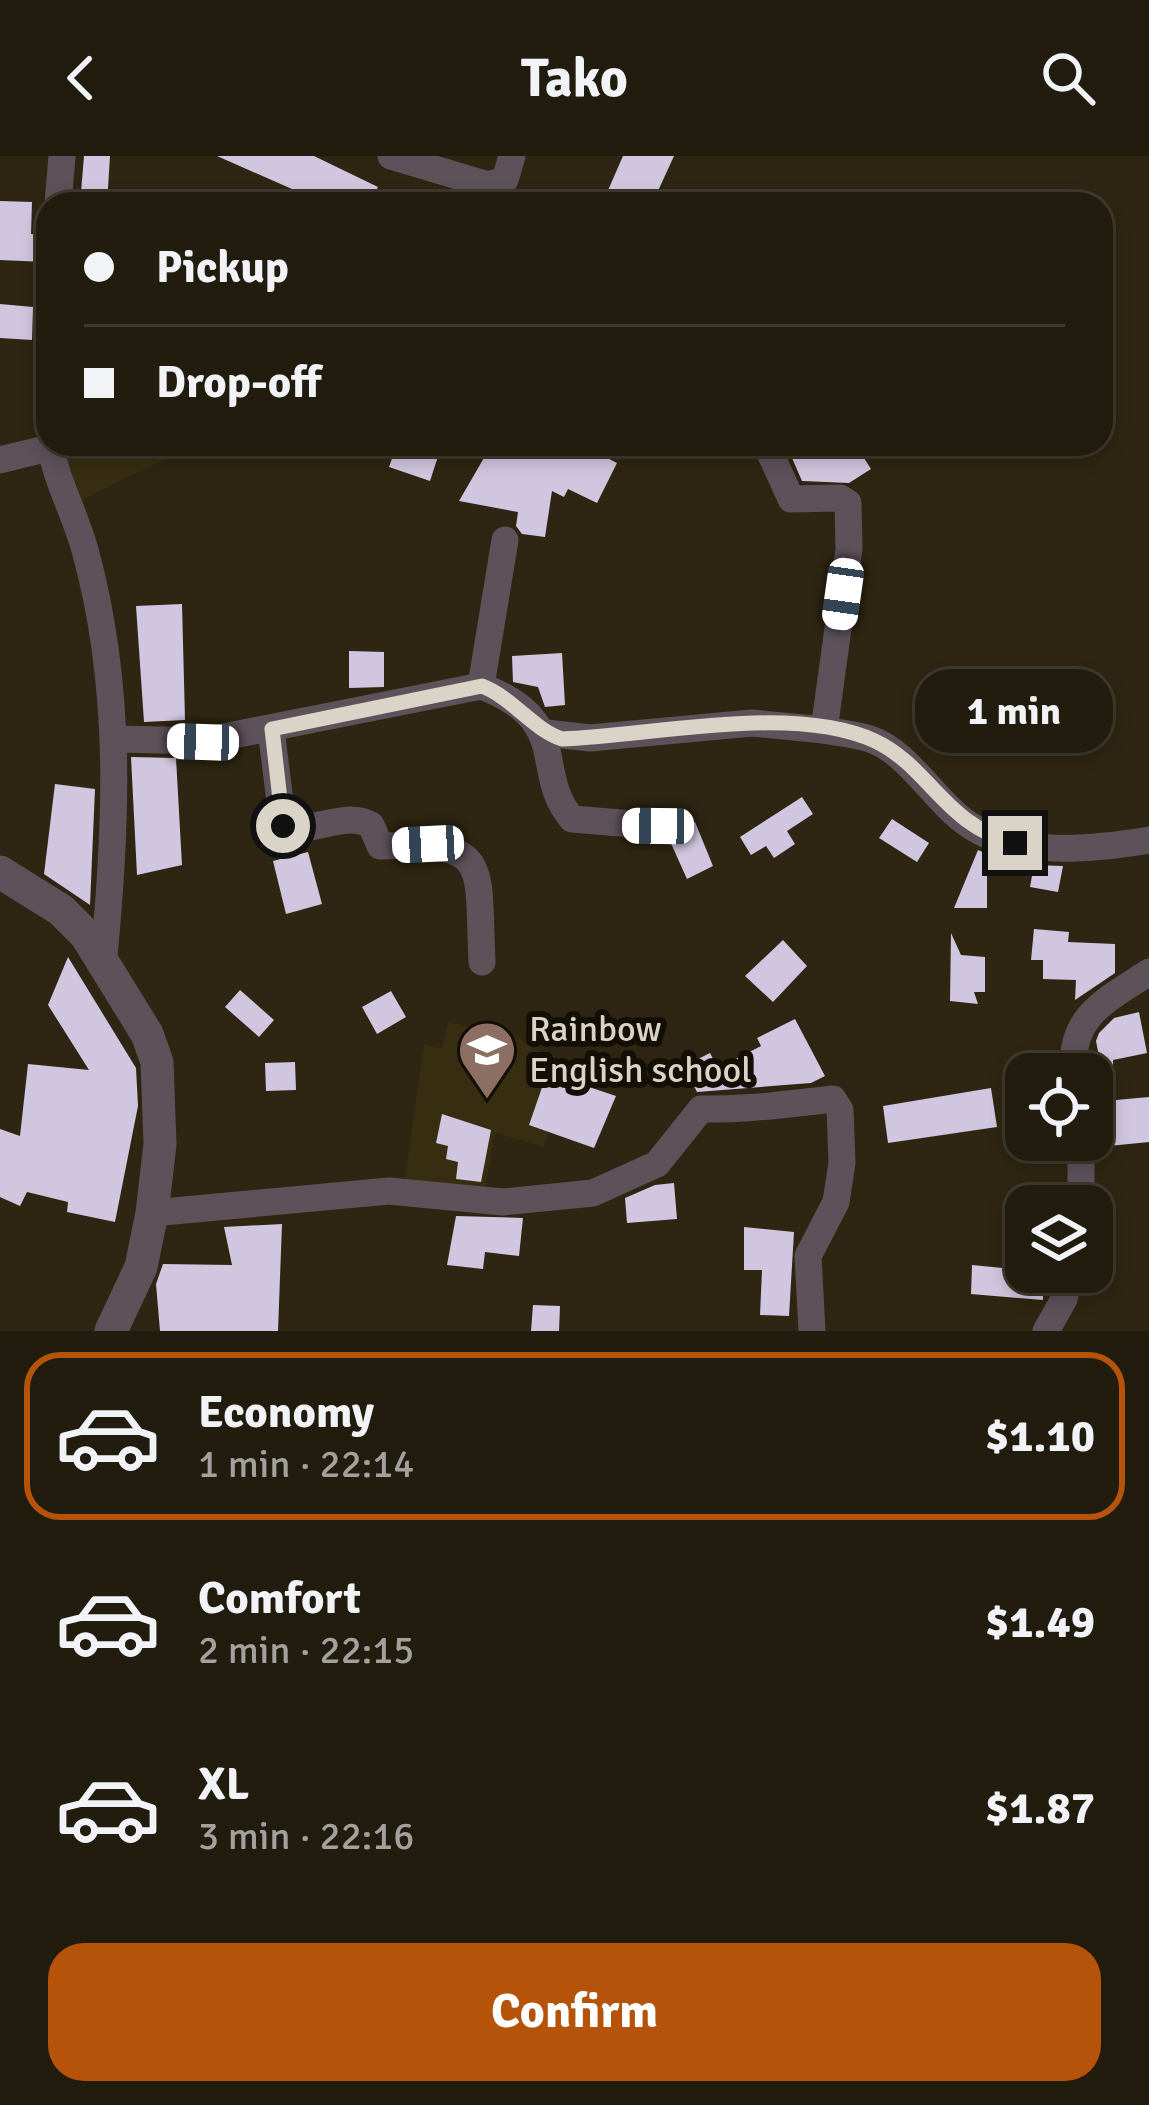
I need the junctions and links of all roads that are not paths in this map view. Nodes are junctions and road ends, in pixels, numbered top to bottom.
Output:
1 (62, 156) edge
2 (391, 156) edge
3 (512, 156) edge
4 (59, 192) edge
5 (496, 192) edge
6 (503, 192) edge
7 (36, 450) edge
8 (53, 456) edge
9 (771, 456) edge
10 (0, 460) edge
11 (505, 540) dead end
12 (482, 686) junction
13 (272, 729) junction
14 (824, 730) junction
15 (546, 733) junction
16 (117, 740) junction
17 (658, 826) dead end
18 (1149, 840) edge
19 (0, 872) edge
20 (482, 962) dead end
21 (104, 965) junction
22 (1149, 972) edge
23 (1075, 1053) edge
24 (152, 1213) junction
25 (1061, 1293) edge
26 (111, 1331) edge
27 (812, 1331) edge
28 (1046, 1331) edge

1 - 4 street
2 - 5 street
3 - 6 street
7 - 10 street
8 - 16 street
9 - 14 street
11 - 12 street
12 - 13 street
12 - 15 street
13 - 16 street
13 - 20 street
14 - 15 street
14 - 18 street
15 - 17 street
16 - 21 street
19 - 21 street
21 - 24 street
22 - 23 street
24 - 26 street
24 - 27 street
25 - 28 street

